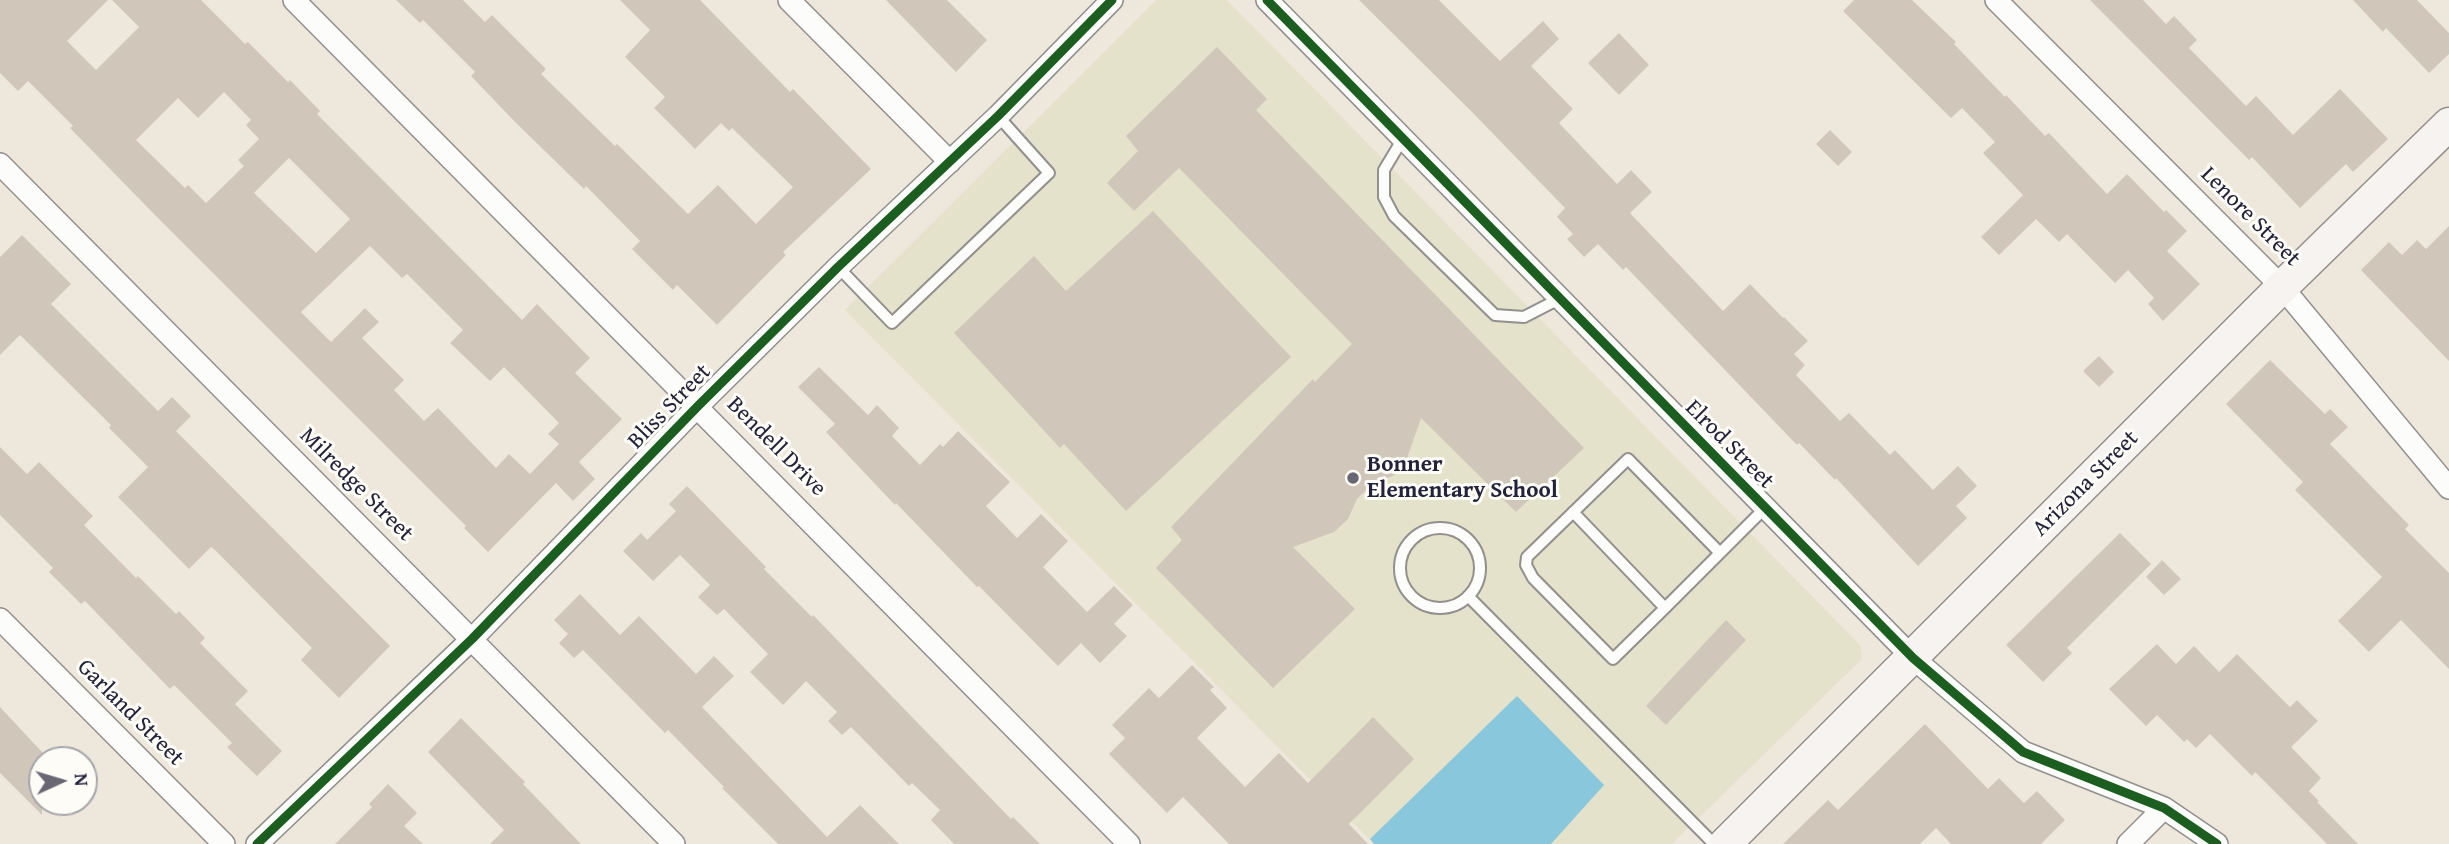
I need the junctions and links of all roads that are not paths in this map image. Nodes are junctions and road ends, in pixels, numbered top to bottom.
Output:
1 (294, 0) edge
2 (789, 0) edge
3 (1112, 0) edge
4 (1267, 0) edge
5 (1996, 0) edge
6 (998, 116) junction
7 (2449, 124) edge
8 (1402, 140) junction
9 (950, 162) junction
10 (0, 164) edge
11 (838, 267) junction
12 (2282, 287) junction
13 (1559, 299) junction
14 (698, 406) junction
15 (2449, 488) edge
16 (1765, 508) junction
17 (1573, 512) junction
18 (1720, 553) junction
19 (1468, 596) junction
20 (1665, 608) junction
21 (0, 619) edge
22 (472, 639) junction
23 (1913, 658) junction
24 (2164, 808) junction
25 (224, 844) edge
26 (257, 844) edge
27 (674, 844) edge
28 (1129, 844) edge
29 (1714, 844) edge
30 (1725, 844) edge
31 (2129, 844) edge
32 (2217, 844) edge

1 - 14 street, Bendell Drive
2 - 9 street
3 - 6 street, Bliss Street
4 - 8 street, Elrod Street
5 - 12 street, Lenore Street
6 - 9 street, Bliss Street
6 - 11 lane
7 - 12 street, Arizona Street
8 - 13 street, Elrod Street
8 - 13 lane
9 - 11 street, Bliss Street
10 - 22 street, Milredge Street
11 - 14 street, Bliss Street
12 - 15 street, Lenore Street
12 - 23 street, Arizona Street
13 - 16 street, Elrod Street
14 - 22 street, Bliss Street
14 - 28 street, Bendell Drive
16 - 18 lane
16 - 23 street, Elrod Street
17 - 18 lane
17 - 20 lane
17 - 20 lane
18 - 20 lane
19 - 19 lane
19 - 29 lane
21 - 25 street, Garland Street
22 - 26 street, Bliss Street
22 - 27 street, Milredge Street
23 - 24 street, Elrod Street
23 - 30 street, Arizona Street
24 - 31 street
24 - 32 street, Elrod Street

